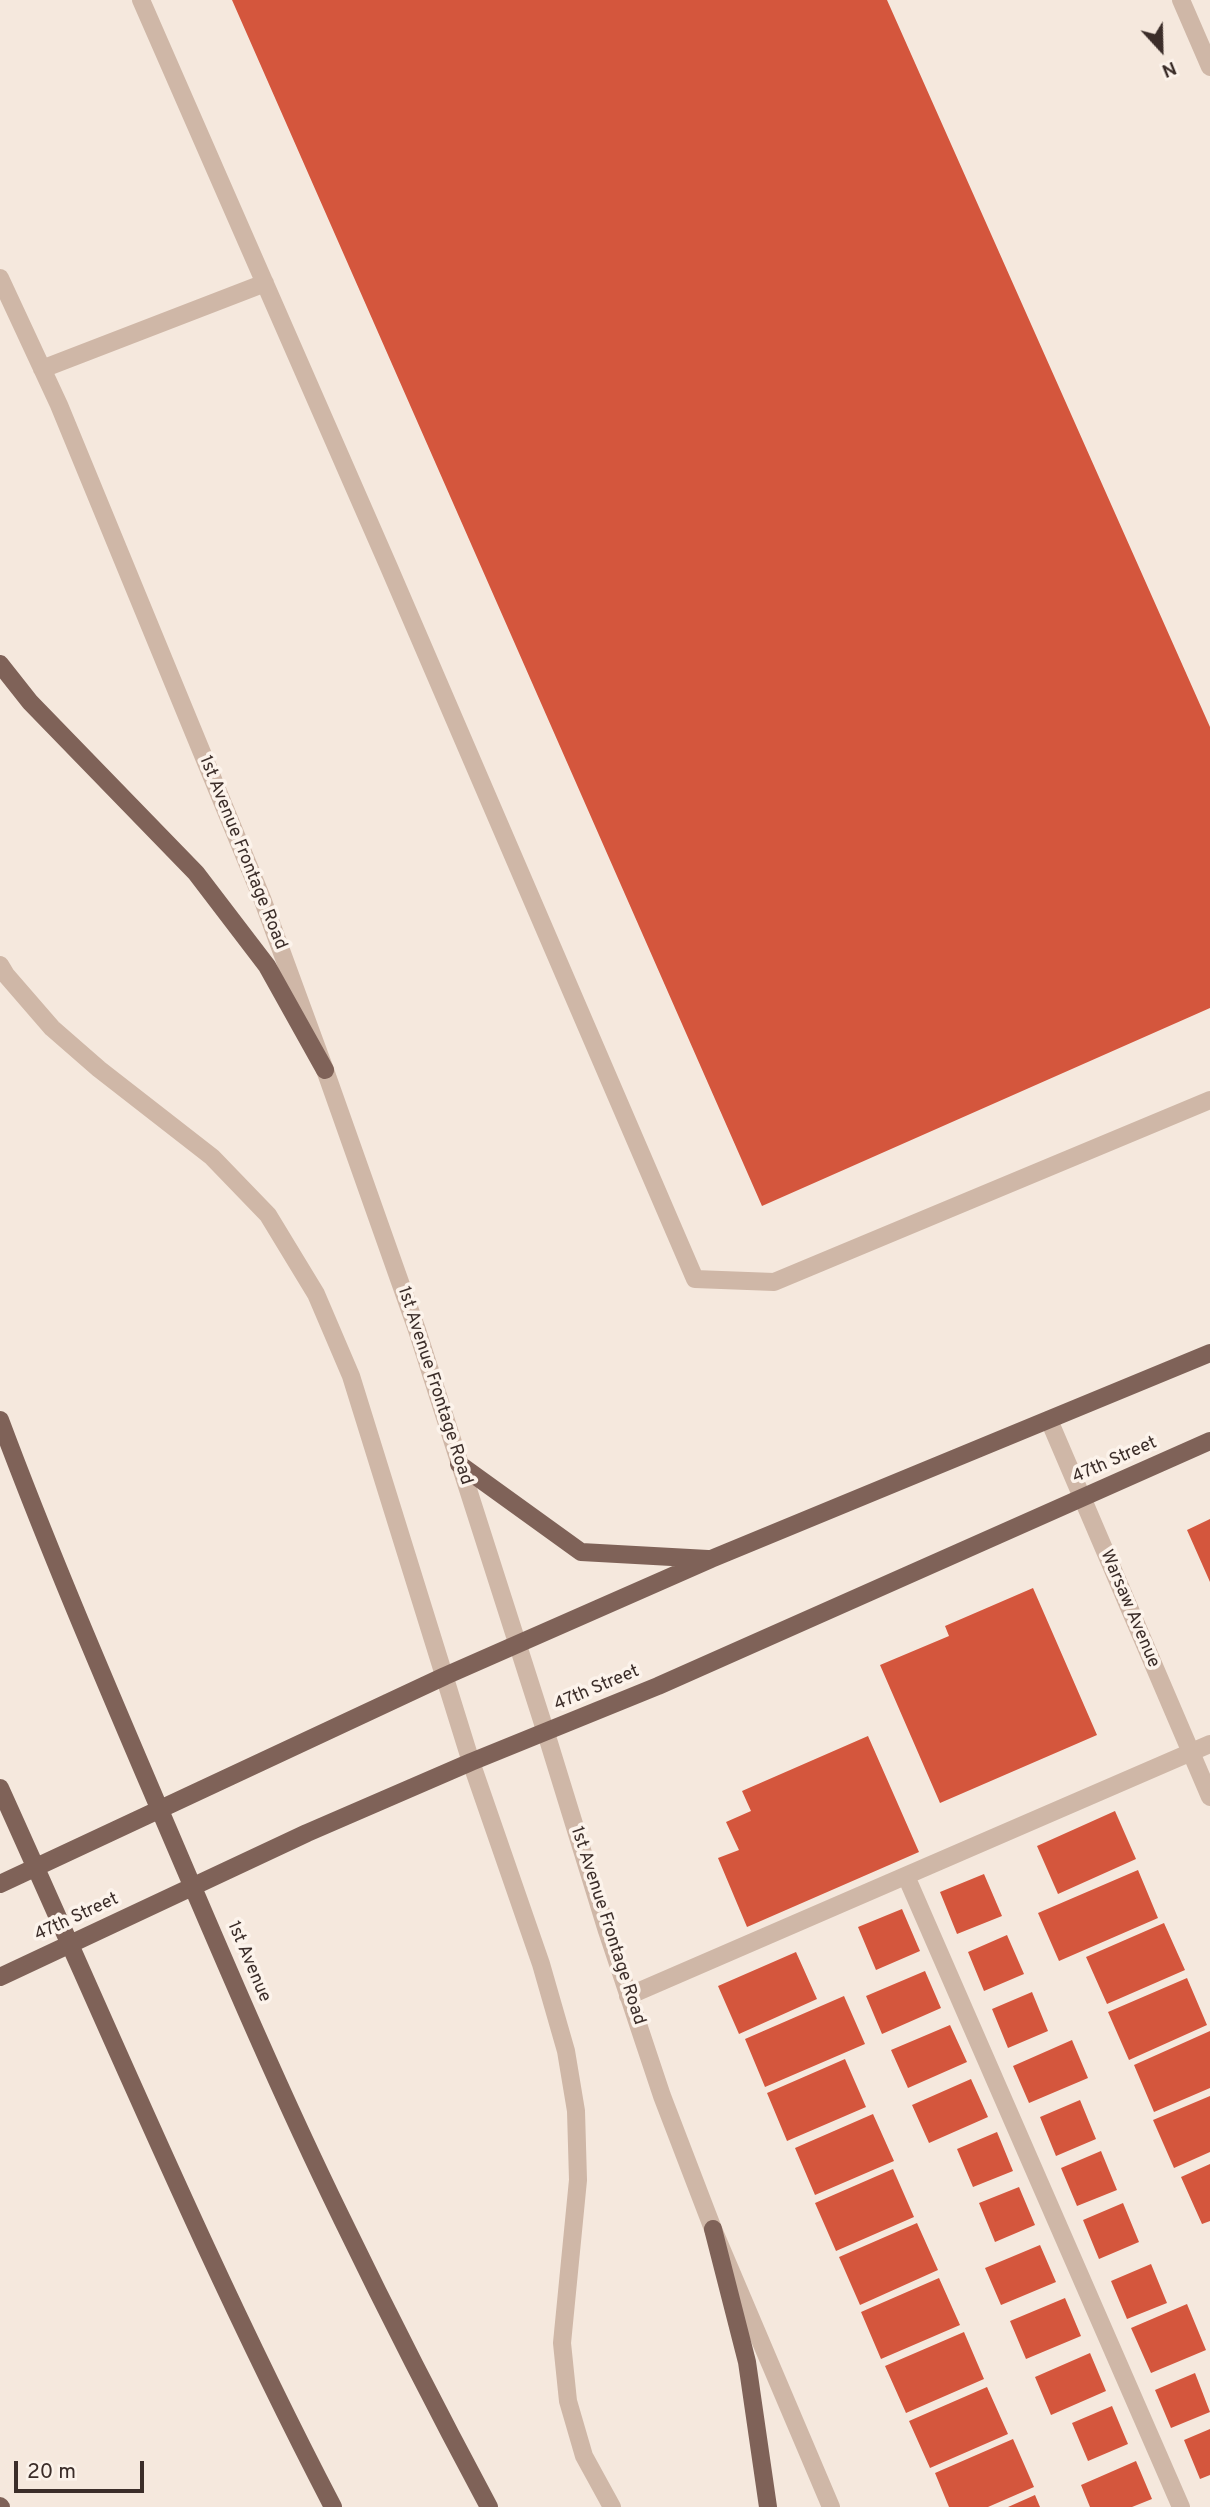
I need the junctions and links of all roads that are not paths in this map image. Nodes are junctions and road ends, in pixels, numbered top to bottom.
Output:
1 (141, 0) edge
2 (1181, 0) edge
3 (1210, 67) edge
4 (0, 278) edge
5 (265, 283) junction
6 (42, 369) junction
7 (0, 664) edge
8 (0, 965) edge
9 (326, 1070) junction
10 (1210, 1100) edge
11 (1210, 1353) edge
12 (0, 1420) edge
13 (1049, 1420) junction
14 (1210, 1441) edge
15 (459, 1464) junction
16 (1081, 1499) junction
17 (711, 1559) junction
18 (517, 1646) junction
19 (444, 1676) junction
20 (546, 1733) junction
21 (1210, 1744) edge
22 (1191, 1752) junction
23 (471, 1762) junction
24 (0, 1788) edge
25 (1210, 1797) edge
26 (906, 1876) junction
27 (0, 1884) edge
28 (0, 1977) edge
29 (628, 1996) junction
30 (713, 2230) junction
31 (333, 2507) edge
32 (489, 2507) edge
33 (612, 2507) edge
34 (768, 2507) edge
35 (831, 2507) edge
36 (1181, 2507) edge

1 - 5 street
2 - 3 street
4 - 6 street, 1st Avenue Frontage Road
5 - 6 street
5 - 10 street
6 - 9 street, 1st Avenue Frontage Road
7 - 9 main road
8 - 19 street
9 - 15 street, 1st Avenue Frontage Road
11 - 13 main road
12 - 32 main road, 1st Avenue
13 - 16 street, Warsaw Avenue
13 - 17 main road
14 - 16 main road, 47th Street
15 - 17 main road
15 - 18 street, 1st Avenue Frontage Road
16 - 20 main road, 47th Street
16 - 22 street, Warsaw Avenue
17 - 18 main road
18 - 19 main road
18 - 20 street, 1st Avenue Frontage Road
19 - 23 street
19 - 27 main road
20 - 23 main road, 47th Street
20 - 29 street, 1st Avenue Frontage Road
21 - 22 street
22 - 25 street, Warsaw Avenue
22 - 26 street
23 - 28 main road, 47th Street
23 - 33 street
24 - 31 main road
26 - 29 street
26 - 36 street
29 - 30 street, 1st Avenue Frontage Road
30 - 34 main road
30 - 35 street, 1st Avenue Frontage Road

